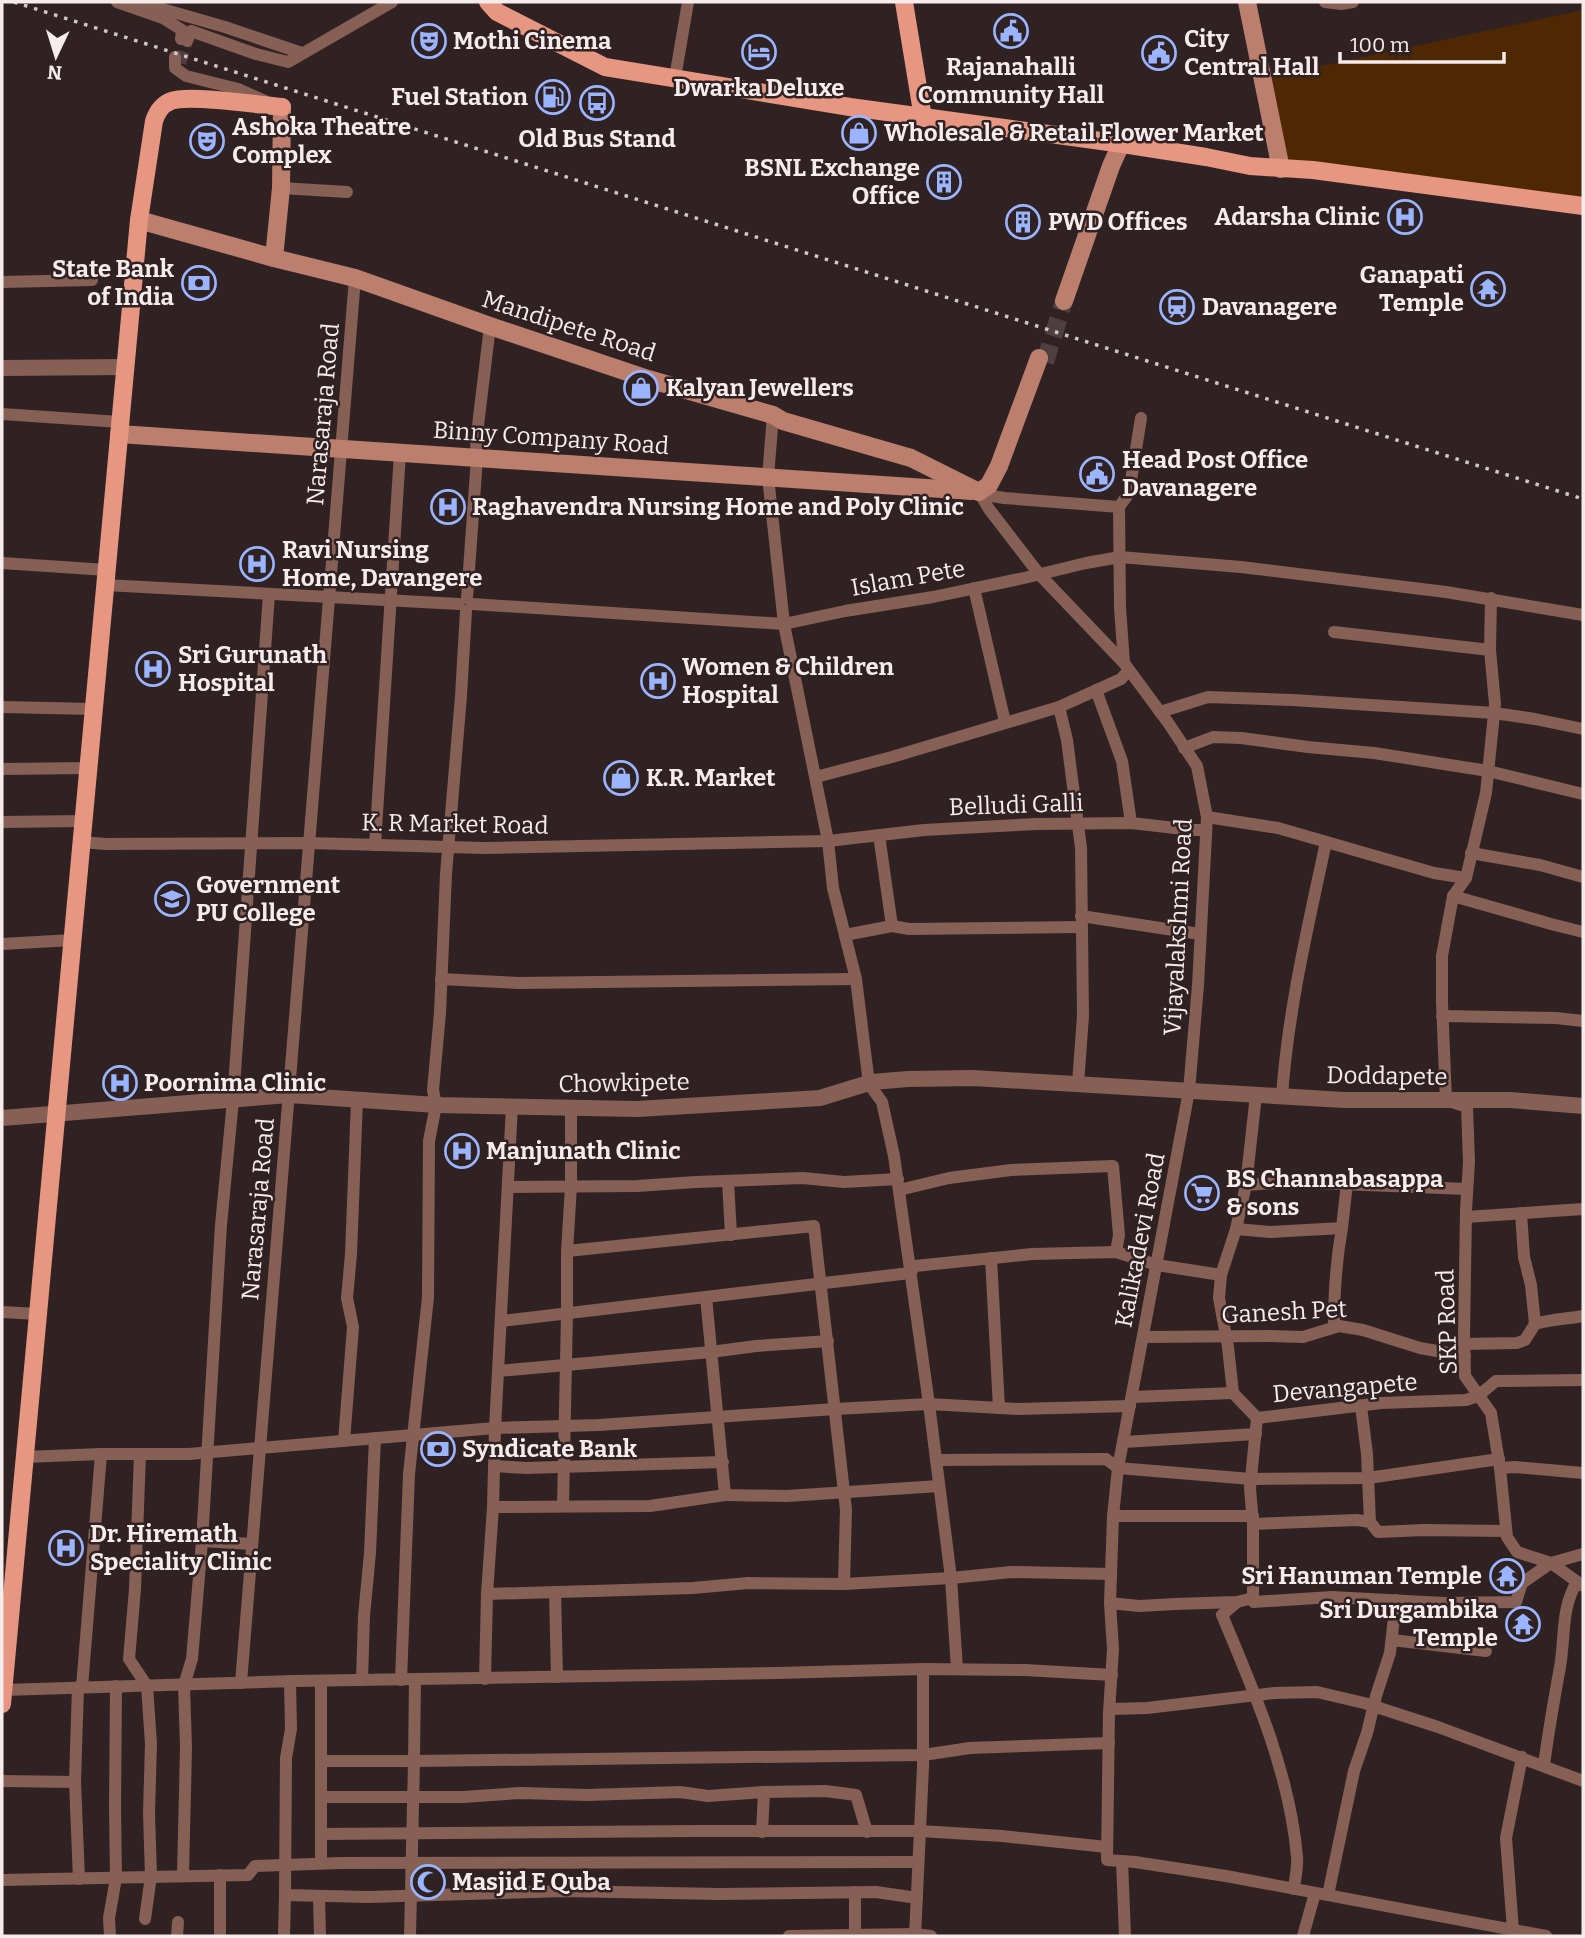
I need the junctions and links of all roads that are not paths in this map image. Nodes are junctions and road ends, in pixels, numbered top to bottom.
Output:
1 (117, 2) edge
2 (138, 2) edge
3 (392, 2) edge
4 (488, 2) edge
5 (688, 2) edge
6 (904, 2) edge
7 (1247, 2) edge
8 (1325, 2) edge
9 (1353, 2) edge
10 (302, 53) junction
11 (178, 60) dead end
12 (675, 78) junction
13 (280, 107) junction
14 (923, 118) junction
15 (1119, 144) junction
16 (1281, 169) junction
17 (281, 188) junction
18 (347, 192) dead end
19 (1583, 206) edge
20 (139, 220) junction
21 (274, 258) junction
22 (355, 278) junction
23 (92, 280) dead end
24 (2, 282) edge
25 (1062, 299) tunnel mouth
26 (490, 326) junction
27 (1042, 360) tunnel mouth
28 (125, 367) junction
29 (2, 368) edge
30 (2, 414) edge
31 (773, 415) junction
32 (1141, 418) dead end
33 (120, 428) junction
34 (341, 449) junction
35 (400, 453) junction
36 (477, 458) junction
37 (768, 477) junction
38 (982, 493) junction
39 (1119, 508) junction
40 (1119, 557) junction
41 (2, 563) edge
42 (1039, 574) junction
43 (106, 577) junction
44 (974, 588) junction
45 (269, 594) junction
46 (329, 597) junction
47 (1491, 598) junction
48 (391, 600) junction
49 (466, 604) junction
50 (1583, 615) edge
51 (784, 624) junction
52 (1334, 632) dead end
53 (1490, 650) junction
54 (1126, 666) junction
55 (1096, 690) junction
56 (2, 707) edge
57 (1059, 707) junction
58 (94, 709) junction
59 (1160, 712) junction
60 (1494, 713) junction
61 (1006, 722) junction
62 (1583, 729) edge
63 (1184, 748) junction
64 (88, 768) junction
65 (2, 769) edge
66 (1488, 771) junction
67 (816, 777) junction
68 (1583, 794) edge
69 (83, 821) junction
70 (2, 822) edge
71 (1078, 823) junction
72 (1131, 823) junction
73 (1206, 823) junction
74 (878, 835) junction
75 (828, 841) junction
76 (81, 842) junction
77 (1326, 842) junction
78 (252, 843) junction
79 (309, 843) junction
80 (375, 845) junction
81 (448, 847) junction
82 (1471, 853) junction
83 (1583, 877) edge
84 (1466, 878) junction
85 (1453, 896) junction
86 (1081, 921) junction
87 (892, 926) junction
88 (1583, 932) edge
89 (845, 934) junction
90 (1200, 934) junction
91 (72, 940) junction
92 (2, 944) edge
93 (441, 979) junction
94 (856, 979) junction
95 (1442, 1016) junction
96 (1583, 1021) edge
97 (869, 1084) junction
98 (1078, 1084) junction
99 (1189, 1091) junction
100 (289, 1095) junction
101 (1256, 1095) junction
102 (1282, 1096) junction
103 (233, 1100) junction
104 (357, 1100) junction
105 (1446, 1100) junction
106 (436, 1105) junction
107 (512, 1107) junction
108 (1583, 1107) edge
109 (571, 1108) junction
110 (56, 1115) junction
111 (2, 1118) edge
112 (728, 1181) junction
113 (1347, 1183) junction
114 (898, 1184) junction
115 (1245, 1185) junction
116 (571, 1186) junction
117 (509, 1187) junction
118 (1467, 1189) junction
119 (1583, 1209) edge
120 (1521, 1213) junction
121 (1466, 1217) junction
122 (1342, 1228) junction
123 (1236, 1229) junction
124 (731, 1235) junction
125 (567, 1251) junction
126 (1116, 1252) junction
127 (990, 1258) junction
128 (1157, 1265) junction
129 (910, 1273) junction
130 (1221, 1275) junction
131 (820, 1283) junction
132 (706, 1297) junction
133 (2, 1311) edge
134 (567, 1313) junction
135 (38, 1314) junction
136 (1583, 1316) edge
137 (500, 1321) junction
138 (1535, 1324) junction
139 (1334, 1327) junction
140 (1143, 1337) junction
141 (1225, 1337) junction
142 (828, 1341) junction
143 (1464, 1350) junction
144 (711, 1352) junction
145 (565, 1366) junction
146 (498, 1371) junction
147 (1583, 1380) edge
148 (1233, 1393) junction
149 (1478, 1396) junction
150 (1131, 1401) junction
151 (929, 1404) junction
152 (1361, 1406) junction
153 (999, 1408) junction
154 (835, 1409) junction
155 (719, 1416) junction
156 (1257, 1418) junction
157 (563, 1426) junction
158 (495, 1428) junction
159 (1256, 1434) junction
160 (413, 1435) junction
161 (375, 1438) junction
162 (344, 1441) junction
163 (1124, 1442) junction
164 (260, 1448) junction
165 (208, 1453) junction
166 (101, 1454) junction
167 (140, 1454) junction
168 (25, 1457) junction
169 (936, 1460) junction
170 (723, 1462) junction
171 (1500, 1464) junction
172 (494, 1466) junction
173 (563, 1467) junction
174 (1118, 1468) junction
175 (1583, 1473) edge
176 (1368, 1478) junction
177 (1251, 1479) junction
178 (939, 1486) junction
179 (842, 1493) junction
180 (725, 1495) junction
181 (563, 1506) junction
182 (493, 1507) junction
183 (1113, 1516) junction
184 (1253, 1520) junction
185 (1370, 1522) junction
186 (1506, 1531) junction
187 (202, 1541) junction
188 (252, 1544) junction
189 (1583, 1554) edge
190 (1551, 1563) junction
191 (1111, 1574) junction
192 (951, 1578) junction
193 (844, 1584) junction
194 (1580, 1584) edge
195 (555, 1592) junction
196 (487, 1594) junction
197 (1253, 1598) junction
198 (1396, 1600) junction
199 (1237, 1602) junction
200 (1110, 1604) junction
201 (5, 1640) edge
202 (1392, 1640) junction
203 (1486, 1651) dead end
204 (923, 1669) junction
205 (957, 1669) junction
206 (1112, 1675) junction
207 (557, 1677) junction
208 (485, 1679) junction
209 (401, 1680) junction
210 (415, 1680) junction
211 (290, 1681) junction
212 (321, 1681) junction
213 (362, 1681) junction
214 (241, 1683) junction
215 (184, 1685) junction
216 (116, 1686) junction
217 (147, 1686) junction
218 (80, 1687) junction
219 (1255, 1695) junction
220 (2, 1697) edge
221 (1374, 1706) junction
222 (1110, 1709) junction
223 (1109, 1743) junction
224 (923, 1755) junction
225 (1522, 1757) junction
226 (321, 1761) junction
227 (414, 1761) junction
228 (1544, 1766) junction
229 (2, 1781) edge
230 (1583, 1781) edge
231 (75, 1782) junction
232 (764, 1792) junction
233 (413, 1796) junction
234 (321, 1797) junction
235 (920, 1831) junction
236 (762, 1832) junction
237 (866, 1832) junction
238 (321, 1834) junction
239 (412, 1835) junction
240 (1107, 1847) junction
241 (1122, 1861) junction
242 (411, 1862) junction
243 (918, 1862) junction
244 (321, 1863) junction
245 (285, 1864) junction
246 (151, 1875) junction
247 (183, 1875) junction
248 (220, 1875) junction
249 (116, 1878) junction
250 (2, 1880) edge
251 (79, 1880) junction
252 (1294, 1889) junction
253 (855, 1892) junction
254 (1321, 1894) junction
255 (285, 1895) junction
256 (410, 1895) junction
257 (319, 1897) junction
258 (917, 1898) junction
259 (145, 1919) dead end
260 (178, 1922) dead end
261 (1513, 1930) junction
262 (915, 1935) edge
263 (110, 1936) edge
264 (177, 1936) edge
265 (220, 1936) edge
266 (284, 1936) edge
267 (320, 1936) edge
268 (410, 1936) edge
269 (789, 1936) edge
270 (855, 1936) edge
271 (931, 1936) edge
272 (1125, 1936) edge
273 (1303, 1936) edge
274 (1546, 1936) edge

1 - 10 street
2 - 10 street
3 - 10 street
4 - 12 main road
5 - 12 street
6 - 14 main road
7 - 16 main road
8 - 9 street
11 - 13 street
12 - 14 main road
13 - 17 main road
13 - 20 main road
14 - 15 main road
15 - 16 main road
15 - 25 main road
16 - 19 main road
17 - 18 street
17 - 21 main road
20 - 21 main road, Mandipete Road
20 - 28 main road
21 - 22 main road, Mandipete Road
22 - 26 main road, Mandipete Road
22 - 34 street, Narasaraja Road
23 - 24 street
26 - 31 main road, Mandipete Road
26 - 36 street
27 - 38 main road
28 - 29 street
28 - 33 main road
30 - 33 street
31 - 37 street
31 - 38 main road, Mandipete Road
32 - 39 street
33 - 34 main road, Binny Company Road
33 - 43 main road
34 - 35 main road, Binny Company Road
34 - 46 street, Narasaraja Road
35 - 36 main road, Binny Company Road
35 - 48 street
36 - 37 main road, Binny Company Road
36 - 49 street
37 - 38 main road, Binny Company Road
37 - 51 street
38 - 39 street
38 - 42 street, Vijayalakshmi Road
39 - 40 street
40 - 42 street, Islam Pete
40 - 47 street, Islam Pete
40 - 54 street
41 - 43 street, Islam Pete
42 - 44 street, Islam Pete
42 - 54 street, Vijayalakshmi Road
43 - 45 street, Islam Pete
43 - 58 main road
44 - 51 street, Islam Pete
44 - 61 street
45 - 46 street, Islam Pete
45 - 78 street
46 - 48 street, Islam Pete
46 - 79 street, Narasaraja Road
47 - 50 street, Islam Pete
47 - 53 street
48 - 49 street, Islam Pete
48 - 80 street
49 - 51 street, Islam Pete
49 - 81 street
51 - 67 street
52 - 53 street
53 - 60 street
54 - 55 street
54 - 59 street, Vijayalakshmi Road
55 - 57 street
55 - 72 street
56 - 58 street
57 - 61 street
57 - 71 street
58 - 64 main road
59 - 60 street
59 - 63 street, Vijayalakshmi Road
60 - 62 street
60 - 66 street
61 - 67 street
63 - 66 street
63 - 73 street, Vijayalakshmi Road
64 - 65 street
64 - 69 main road
66 - 68 street
66 - 82 street
67 - 75 street
69 - 70 street
69 - 76 main road
71 - 72 street, Belludi Galli
71 - 74 street, Belludi Galli
71 - 86 street
72 - 73 street, Belludi Galli
73 - 77 street, Belludi Galli
73 - 90 street, Vijayalakshmi Road
74 - 75 street, Belludi Galli
74 - 87 street
75 - 81 street, K. R Market Road
75 - 89 street
76 - 78 street, K. R Market Road
76 - 91 main road
77 - 84 street, Belludi Galli
77 - 102 street
78 - 79 street, K. R Market Road
78 - 103 street
79 - 80 street, K. R Market Road
79 - 100 street, Narasaraja Road
80 - 81 street, K. R Market Road
81 - 93 street
82 - 83 street
82 - 84 street
84 - 85 street
85 - 88 street
85 - 95 street
86 - 87 street
86 - 90 street
86 - 98 street
87 - 89 street
89 - 94 street
90 - 99 street, Vijayalakshmi Road
91 - 92 street
91 - 110 main road
93 - 94 street
93 - 106 street
94 - 97 street
95 - 96 street
95 - 105 street
97 - 98 street, Chowkipete
97 - 109 street, Chowkipete
97 - 114 street
98 - 99 street, Chowkipete
99 - 101 street, Doddapete
99 - 128 street, Kalikadevi Road
100 - 103 street, Chowkipete
100 - 104 street, Chowkipete
100 - 164 street, Narasaraja Road
101 - 102 street, Doddapete
101 - 115 street
102 - 105 street, Doddapete
103 - 110 street, Chowkipete
103 - 165 street
104 - 106 street, Chowkipete
104 - 162 street
105 - 108 street, Doddapete
105 - 118 street, SKP Road
106 - 107 street, Chowkipete
106 - 160 street
107 - 109 street, Chowkipete
107 - 117 street
109 - 116 street
110 - 111 street, Chowkipete
110 - 135 main road
112 - 114 street
112 - 116 street
112 - 124 street
113 - 115 street
113 - 118 street
113 - 122 street
114 - 126 street
114 - 129 street
115 - 123 street
116 - 117 street
116 - 125 street
117 - 137 street
118 - 121 street, SKP Road
119 - 120 street
120 - 121 street
120 - 138 street
121 - 143 street, SKP Road
122 - 123 street
122 - 139 street
123 - 130 street
124 - 125 street
124 - 131 street
125 - 134 street
126 - 127 street
126 - 128 street
127 - 129 street
127 - 153 street
128 - 130 street
128 - 140 street, Kalikadevi Road
129 - 131 street
129 - 151 street
130 - 141 street
131 - 132 street
131 - 142 street
132 - 134 street
132 - 144 street
133 - 135 street
134 - 137 street
134 - 145 street
135 - 168 main road
136 - 138 street
137 - 146 street
138 - 143 street, Ganesh Pet
139 - 141 street, Ganesh Pet
139 - 143 street, Ganesh Pet
140 - 141 street, Ganesh Pet
140 - 150 street, Kalikadevi Road
141 - 148 street
142 - 144 street
142 - 154 street
143 - 149 street, SKP Road
144 - 145 street
144 - 155 street
145 - 146 street
145 - 157 street
146 - 158 street
147 - 149 street, Devangapete
148 - 150 street
148 - 156 street
149 - 152 street, Devangapete
149 - 171 street, SKP Road
150 - 153 street
150 - 163 street, Kalikadevi Road
151 - 153 street
151 - 154 street
151 - 169 street
152 - 156 street, Devangapete
152 - 176 street
154 - 155 street
154 - 179 street
155 - 157 street
155 - 170 street
156 - 159 street
157 - 158 street
157 - 173 street
158 - 160 street
158 - 172 street
159 - 163 street
159 - 177 street
160 - 161 street
160 - 209 street
161 - 162 street
161 - 213 street
162 - 164 street
163 - 174 street, Kalikadevi Road
164 - 165 street
164 - 188 street, Narasaraja Road
165 - 167 street
165 - 187 street
166 - 167 street
166 - 168 street
166 - 218 street
167 - 217 street
168 - 201 main road
169 - 174 street
169 - 178 street
170 - 173 street
170 - 180 street
171 - 175 street
171 - 176 street
171 - 186 street, SKP Road
172 - 173 street
172 - 182 street
173 - 181 street
174 - 177 street
174 - 183 street, Kalikadevi Road
176 - 177 street
176 - 185 street
177 - 184 street
178 - 179 street
178 - 192 street
179 - 180 street
179 - 193 street
180 - 181 street
181 - 182 street
182 - 196 street
183 - 184 street
183 - 191 street, Kalikadevi Road
184 - 185 street
184 - 197 street
185 - 186 street
186 - 190 street
187 - 188 street
187 - 215 street
188 - 214 street, Narasaraja Road
189 - 190 street
190 - 194 street
190 - 198 street
191 - 192 street
191 - 200 street, Kalikadevi Road
192 - 193 street
192 - 205 street
193 - 195 street
194 - 228 street
195 - 196 street
195 - 207 street
196 - 208 street
197 - 198 street
197 - 199 street
198 - 202 street
199 - 200 street
199 - 219 street
200 - 206 street, Kalikadevi Road
201 - 220 main road
202 - 203 street
202 - 221 street
204 - 205 street
204 - 207 street
204 - 224 street
205 - 206 street
206 - 222 street, Kalikadevi Road
207 - 208 street
208 - 210 street
209 - 210 street
209 - 213 street
210 - 227 street
211 - 212 street
211 - 214 street
211 - 245 street
212 - 213 street
212 - 226 street
214 - 215 street
215 - 217 street
215 - 247 street
216 - 217 street
216 - 218 street
216 - 249 street
217 - 246 street
218 - 220 street
218 - 231 street
219 - 221 street
219 - 222 street
219 - 252 street
221 - 225 street
221 - 254 street
222 - 223 street, Kalikadevi Road
223 - 224 street
223 - 240 street, Kalikadevi Road
224 - 227 street
224 - 235 street
225 - 228 street
225 - 261 street
226 - 227 street
226 - 234 street
227 - 233 street
228 - 230 street
229 - 231 street
231 - 251 street
232 - 233 street
232 - 236 street
232 - 237 street
233 - 234 street
233 - 239 street
234 - 238 street
235 - 237 street
235 - 240 street
235 - 243 street
236 - 237 street
236 - 239 street
238 - 239 street
238 - 244 street
239 - 242 street
240 - 241 street
241 - 252 street
241 - 272 street
242 - 243 street
242 - 244 street
242 - 256 street
243 - 258 street
244 - 245 street
245 - 248 street
245 - 255 street
246 - 247 street
246 - 249 street
246 - 259 street
247 - 248 street
248 - 265 street
249 - 251 street
249 - 263 street
250 - 251 street
252 - 254 street
253 - 256 street
253 - 258 street
253 - 270 street
254 - 261 street
254 - 273 street
255 - 257 street
255 - 266 street
256 - 257 street
256 - 268 street
257 - 267 street
258 - 262 street
260 - 264 street
261 - 274 street
262 - 270 street
262 - 271 street
269 - 270 street

